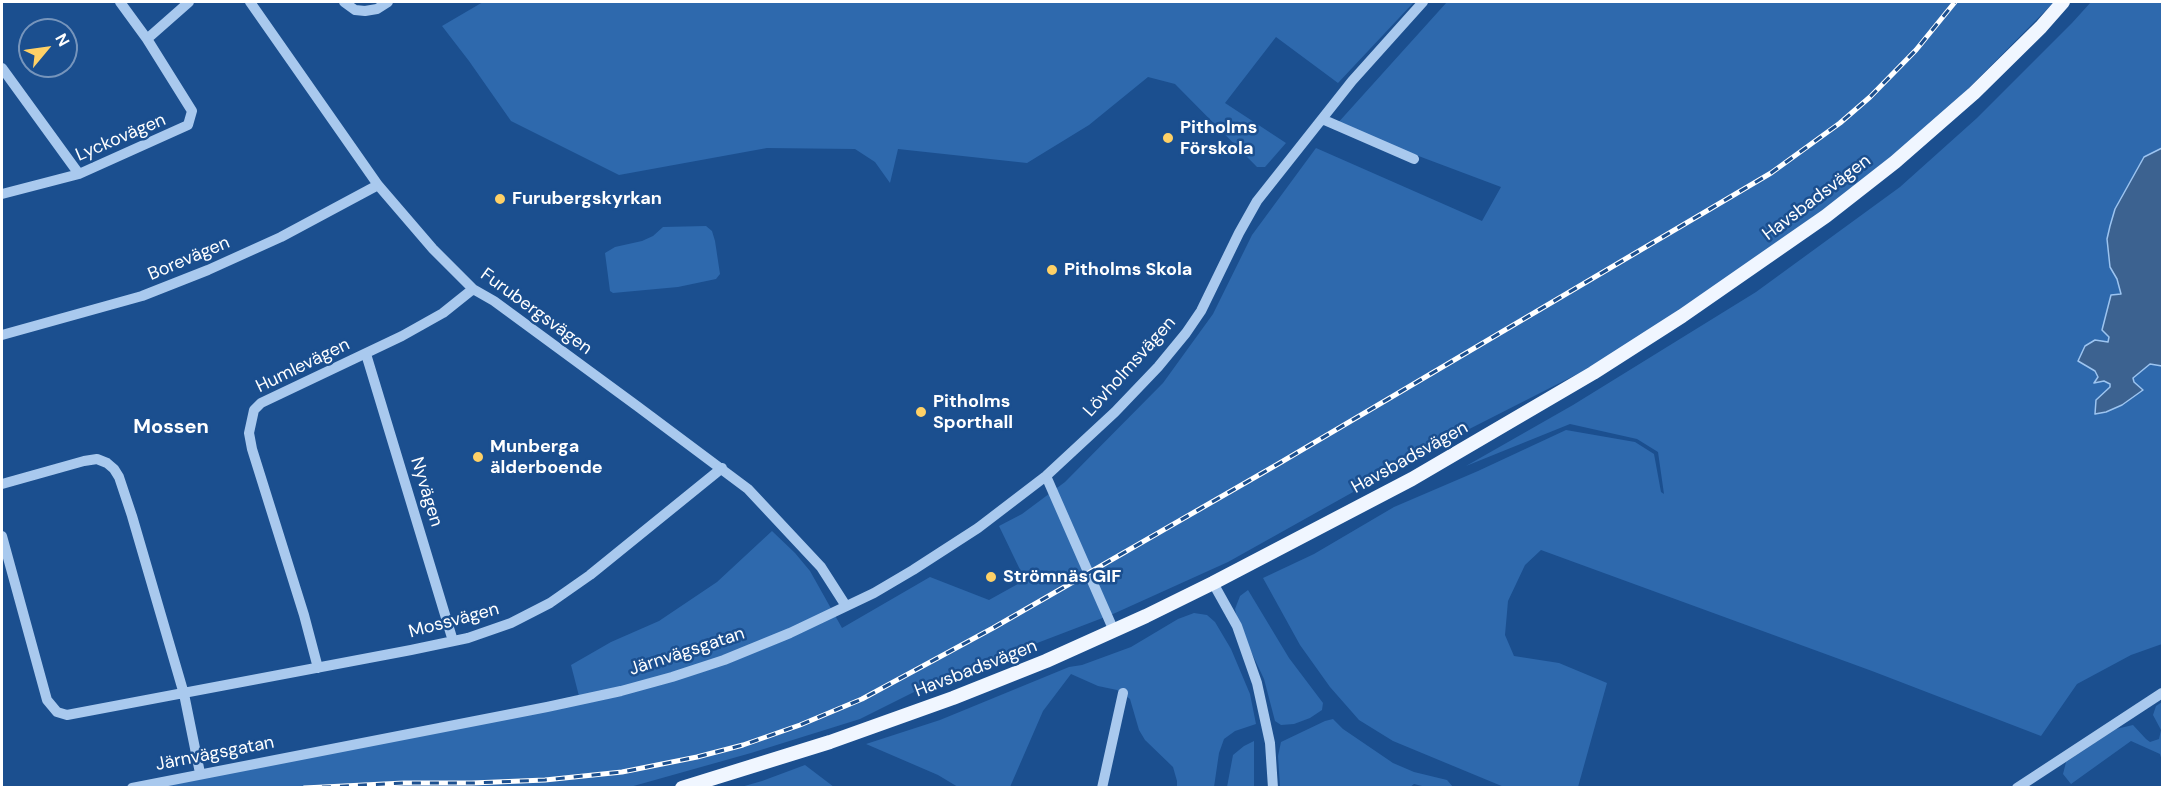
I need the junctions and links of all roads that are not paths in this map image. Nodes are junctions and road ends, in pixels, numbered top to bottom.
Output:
1 (120, 2) edge
2 (189, 2) edge
3 (250, 2) edge
4 (344, 2) edge
5 (388, 2) edge
6 (1423, 2) edge
7 (2063, 2) edge
8 (147, 39) junction
9 (2, 68) edge
10 (1322, 119) junction
11 (1414, 159) dead end
12 (79, 174) junction
13 (378, 185) junction
14 (2, 194) edge
15 (473, 289) junction
16 (2, 335) edge
17 (366, 354) junction
18 (722, 468) junction
19 (1046, 476) junction
20 (2, 484) edge
21 (2, 536) edge
22 (1213, 583) junction
23 (846, 606) junction
24 (1114, 631) junction
25 (453, 641) junction
26 (318, 668) junction
27 (1123, 693) dead end
28 (2163, 693) edge
29 (184, 694) junction
30 (201, 773) junction
31 (132, 788) edge
32 (682, 788) edge
33 (1101, 788) edge
34 (1273, 788) edge
35 (2017, 788) edge

1 - 8 street, Lyckovägen
2 - 8 street
3 - 13 street, Furubergsvägen
4 - 5 street
6 - 10 street, Lövholmsvägen
7 - 22 main road, Havsbadsvägen
8 - 12 street, Lyckovägen
9 - 12 street
10 - 11 street
10 - 19 street, Lövholmsvägen
12 - 14 street, Lyckovägen
13 - 15 street, Furubergsvägen
13 - 16 street, Borevägen
15 - 17 street, Humlevägen
15 - 18 street, Furubergsvägen
17 - 25 street, Nyvägen
17 - 26 street, Humlevägen
18 - 23 street, Furubergsvägen
18 - 25 street, Mossvägen
19 - 23 street, Järnvägsgatan
19 - 24 street
20 - 29 street
21 - 29 street, Mossvägen
22 - 24 main road, Havsbadsvägen
22 - 34 street
23 - 30 street, Järnvägsgatan
24 - 32 main road, Havsbadsvägen
25 - 26 street, Mossvägen
26 - 29 street, Mossvägen
27 - 33 street
28 - 35 street
29 - 30 street
30 - 31 street, Järnvägsgatan

